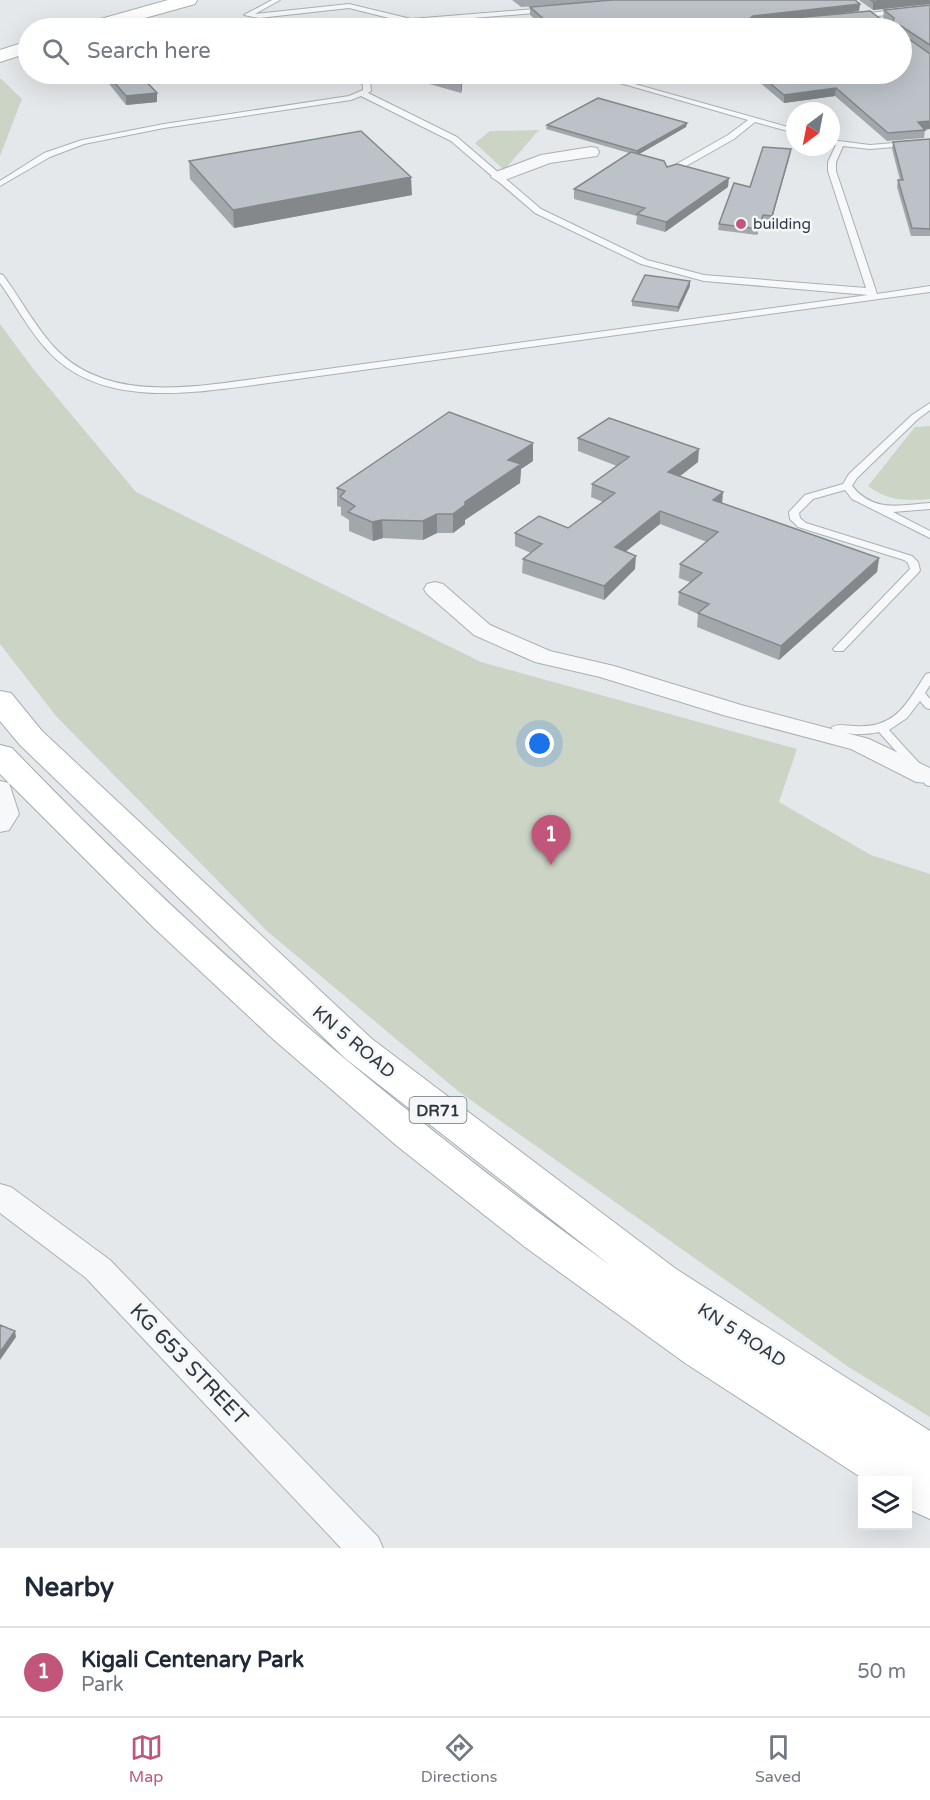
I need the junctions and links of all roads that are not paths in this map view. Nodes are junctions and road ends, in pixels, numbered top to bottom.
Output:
1 (188, 0) edge
2 (277, 0) edge
3 (860, 7) edge
4 (930, 8) edge
5 (553, 9) edge
6 (869, 14) junction
7 (846, 17) edge
8 (125, 18) edge
9 (400, 18) edge
10 (449, 18) edge
11 (874, 18) edge
12 (18, 50) edge
13 (0, 56) edge
14 (367, 84) edge
15 (629, 84) edge
16 (363, 94) junction
17 (754, 119) junction
18 (786, 128) edge
19 (930, 142) edge
20 (840, 144) edge
21 (591, 152) dead end
22 (833, 156) edge
23 (669, 172) edge
24 (499, 177) junction
25 (0, 184) edge
26 (0, 277) edge
27 (930, 289) edge
28 (872, 294) junction
29 (930, 406) edge
30 (847, 486) junction
31 (930, 506) edge
32 (880, 510) junction
33 (930, 535) edge
34 (435, 589) dead end
35 (839, 649) dead end
36 (930, 676) edge
37 (919, 694) junction
38 (0, 700) edge
39 (930, 706) edge
40 (837, 728) dead end
41 (883, 730) junction
42 (0, 755) edge
43 (927, 779) edge
44 (0, 789) edge
45 (0, 824) edge
46 (0, 1196) edge
47 (930, 1455) edge
48 (896, 1476) edge
49 (912, 1487) edge
50 (930, 1499) edge
51 (365, 1548) edge

1 - 8 main road
2 - 9 lane
3 - 6 lane
4 - 6 lane
5 - 10 lane
6 - 7 lane
6 - 11 lane
12 - 13 main road
14 - 16 lane
15 - 17 lane
16 - 24 lane
16 - 25 lane
17 - 18 lane
17 - 23 lane
19 - 20 lane
21 - 24 street
22 - 28 lane
24 - 28 lane
26 - 28 lane
27 - 28 lane
29 - 30 lane
30 - 32 lane
30 - 35 lane
31 - 32 lane
32 - 33 lane
34 - 43 street
36 - 37 lane
37 - 39 lane
37 - 41 lane
38 - 47 main road, KN 5 ROAD / DR71
40 - 41 lane
41 - 43 lane
42 - 48 main road, KN 5 ROAD / DR71
44 - 45 street
46 - 51 street, KG 653 STREET
49 - 50 main road

